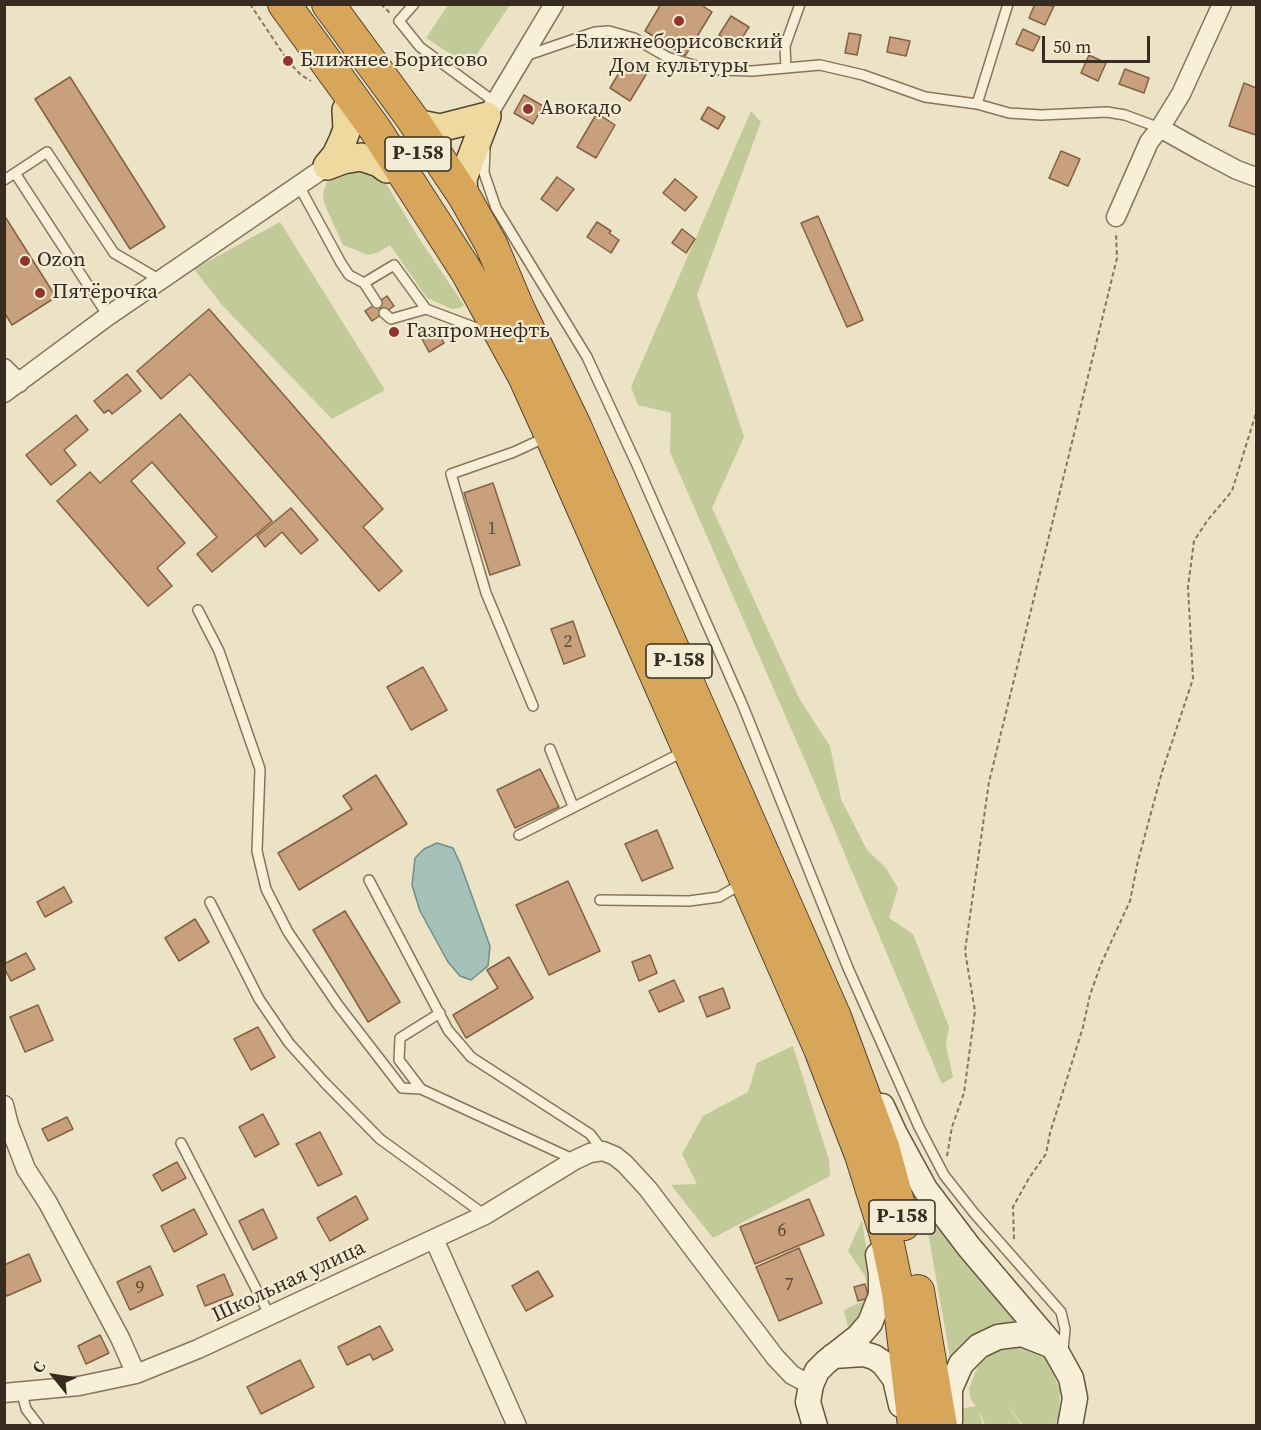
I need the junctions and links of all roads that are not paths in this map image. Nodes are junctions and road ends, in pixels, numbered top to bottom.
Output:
1 (272, 4) edge
2 (284, 4) edge
3 (313, 4) edge
4 (328, 4) edge
5 (414, 4) edge
6 (554, 4) edge
7 (800, 4) edge
8 (1008, 4) edge
9 (1222, 4) edge
10 (525, 56) junction
11 (786, 68) junction
12 (977, 104) junction
13 (345, 110) junction
14 (492, 110) junction
15 (411, 117) junction
16 (1160, 128) junction
17 (327, 166) junction
18 (387, 169) junction
19 (15, 173) junction
20 (1257, 177) edge
21 (4, 180) edge
22 (299, 186) junction
23 (464, 196) junction
24 (1116, 217) road end
25 (160, 280) junction
26 (364, 283) junction
27 (377, 303) dead end
28 (518, 308) junction
29 (426, 309) junction
30 (384, 313) dead end
31 (108, 316) junction
32 (487, 332) junction
33 (4, 368) edge
34 (12, 388) edge
35 (542, 439) junction
36 (590, 527) junction
37 (198, 610) dead end
38 (533, 706) dead end
39 (550, 749) dead end
40 (688, 749) junction
41 (573, 806) junction
42 (519, 835) dead end
43 (369, 880) dead end
44 (746, 882) junction
45 (600, 900) dead end
46 (210, 902) dead end
47 (440, 1013) junction
48 (835, 1017) junction
49 (820, 1049) junction
50 (421, 1089) junction
51 (4, 1105) edge
52 (182, 1143) dead end
53 (603, 1151) junction
54 (575, 1160) junction
55 (485, 1215) junction
56 (434, 1239) junction
57 (270, 1316) junction
58 (1057, 1353) junction
59 (833, 1356) junction
60 (136, 1374) junction
61 (811, 1385) junction
62 (13, 1393) edge
63 (39, 1425) edge
64 (517, 1425) edge
65 (815, 1425) edge
66 (905, 1425) edge
67 (914, 1425) edge
68 (941, 1425) edge
69 (950, 1425) edge
70 (1070, 1425) edge

1 - 13 highway
2 - 36 highway, Р-158
3 - 28 highway, Р-158
4 - 15 highway
5 - 14 lane
6 - 10 street
7 - 11 lane
8 - 12 lane
9 - 16 street
10 - 11 lane
10 - 14 street
11 - 12 lane
12 - 16 lane
13 - 17 main road
13 - 18 highway
14 - 15 main road
14 - 23 main road
14 - 58 lane
15 - 23 highway
16 - 20 street
16 - 24 street
17 - 18 main road
17 - 22 street
18 - 32 highway
19 - 21 lane
19 - 25 lane
19 - 31 lane
22 - 25 street
22 - 26 lane
23 - 28 highway
25 - 31 street
26 - 27 lane
26 - 29 lane
28 - 48 highway, Р-158
29 - 30 lane
29 - 32 lane
31 - 34 street
32 - 35 highway
33 - 34 street
35 - 36 highway
35 - 38 lane
36 - 40 highway, Р-158
37 - 50 lane
39 - 41 lane
40 - 41 lane
40 - 44 highway, Р-158
41 - 42 lane
43 - 47 lane
44 - 45 lane
44 - 49 highway, Р-158
46 - 55 lane
47 - 50 lane
47 - 53 lane
48 - 58 street
48 - 68 highway, Р-158
49 - 59 street
49 - 67 highway, Р-158
50 - 54 lane
51 - 60 street
52 - 57 lane
53 - 54 street, Школьная улица
53 - 61 street
54 - 55 street, Школьная улица
55 - 56 street, Школьная улица
56 - 57 street, Школьная улица
56 - 64 street
57 - 60 street, Школьная улица
58 - 69 street
58 - 70 street
59 - 61 street
59 - 66 street
60 - 62 street, Школьная улица
61 - 65 street
62 - 63 lane

